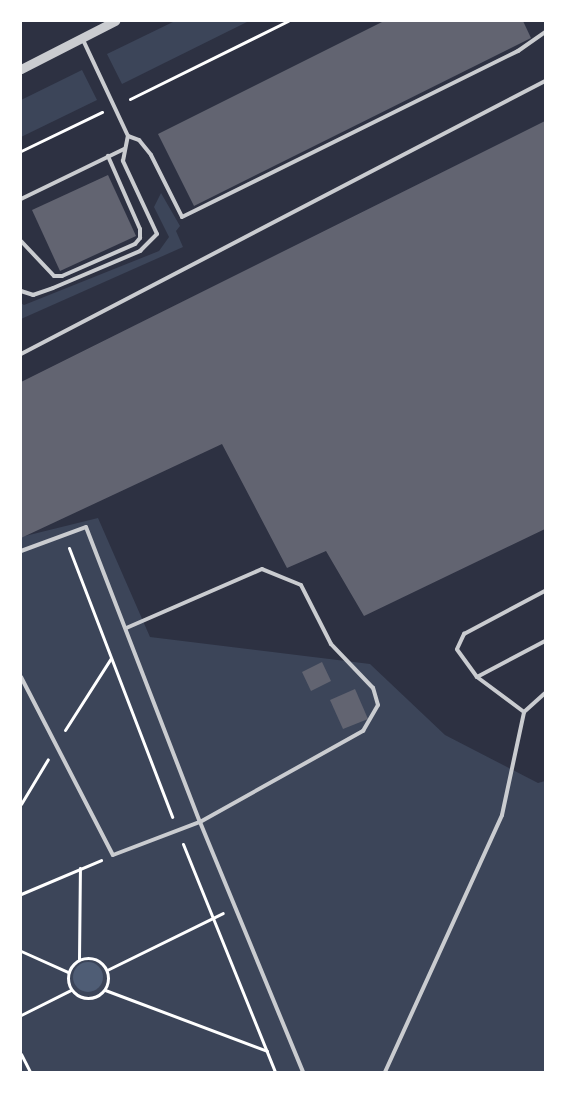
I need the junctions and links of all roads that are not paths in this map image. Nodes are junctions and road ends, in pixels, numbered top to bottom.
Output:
1 (115, 21) edge
2 (545, 32) edge
3 (82, 38) junction
4 (21, 68) edge
5 (545, 81) edge
6 (128, 136) junction
7 (124, 149) junction
8 (108, 156) junction
9 (21, 200) edge
10 (21, 242) edge
11 (21, 291) edge
12 (21, 354) edge
13 (21, 551) edge
14 (545, 591) edge
15 (126, 628) junction
16 (545, 641) edge
17 (21, 677) edge
18 (477, 677) junction
19 (545, 693) edge
20 (524, 712) junction
21 (200, 822) junction
22 (303, 1072) edge
23 (385, 1072) edge

1 - 3 street
2 - 6 lane
3 - 4 street
3 - 6 lane
5 - 12 lane
6 - 7 lane
7 - 8 lane
7 - 11 lane
8 - 9 lane
8 - 10 lane
13 - 15 lane
14 - 18 lane
15 - 21 lane
15 - 21 lane
16 - 18 lane
17 - 21 lane
18 - 20 lane
19 - 20 lane
20 - 23 lane
21 - 22 lane

